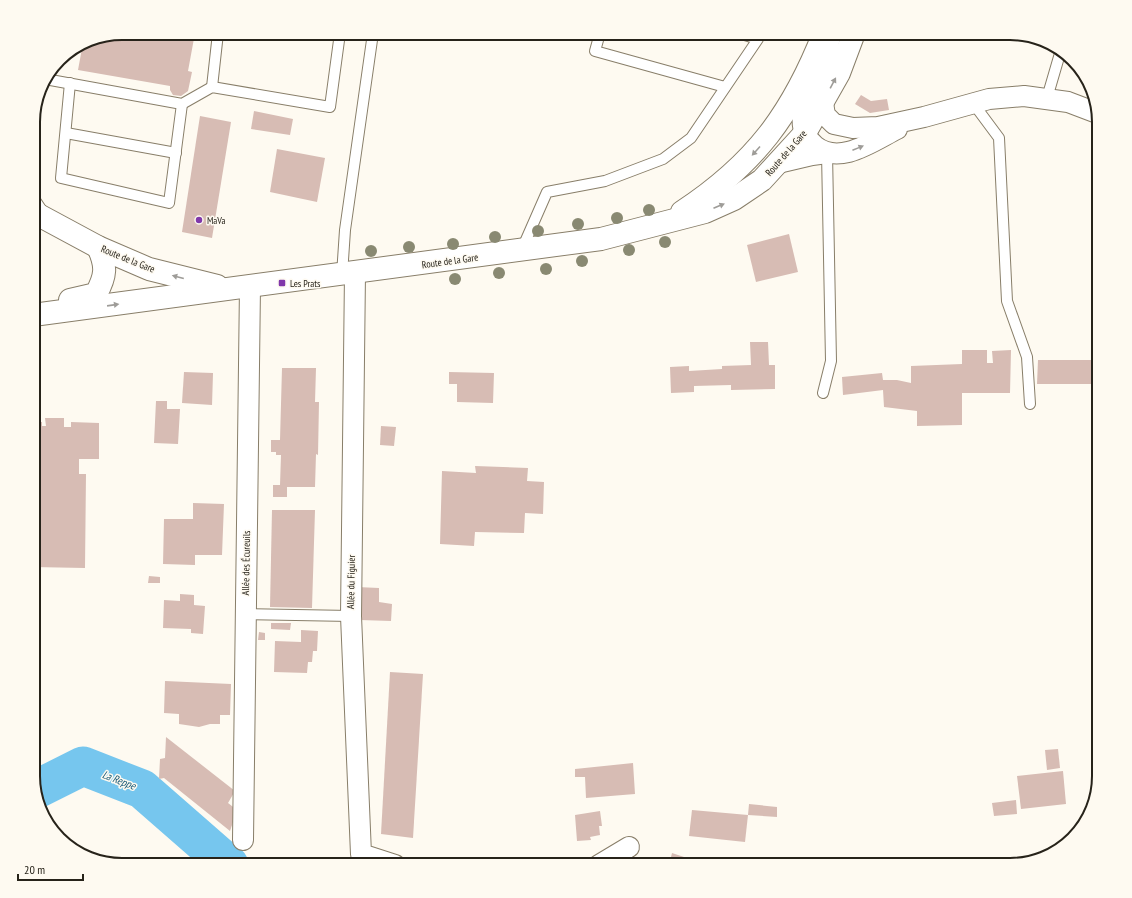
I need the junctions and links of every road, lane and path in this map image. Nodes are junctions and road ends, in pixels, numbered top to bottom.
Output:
1 (217, 40) edge
2 (339, 40) edge
3 (372, 40) edge
4 (598, 40) edge
5 (757, 40) edge
6 (821, 40) edge
7 (830, 40) edge
8 (851, 40) edge
9 (1059, 56) edge
10 (52, 80) edge
11 (70, 83) junction
12 (212, 87) junction
13 (725, 87) junction
14 (1047, 98) junction
15 (973, 103) junction
16 (182, 104) junction
17 (1091, 111) edge
18 (924, 117) junction
19 (810, 124) junction
20 (773, 130) junction
21 (66, 133) junction
22 (176, 152) junction
23 (827, 153) junction
24 (778, 163) junction
25 (42, 216) edge
26 (668, 221) junction
27 (98, 247) junction
28 (521, 251) junction
29 (348, 274) junction
30 (240, 288) junction
31 (40, 305) edge
32 (40, 314) edge
33 (823, 393) dead end
34 (1030, 404) dead end
35 (246, 614) junction
36 (350, 616) junction
37 (243, 840) dead end
38 (629, 847) dead end
39 (373, 858) edge
40 (611, 858) edge

1 - 12 lane
2 - 12 lane
3 - 29 lane
4 - 13 lane
5 - 13 lane
6 - 20 main road, Route de la Gare
7 - 19 street
19 -> 8 main road, Route de la Gare
9 - 14 lane
10 - 11 lane
11 - 16 lane
11 - 21 lane
12 - 16 lane
13 - 28 lane
14 - 15 street
14 - 17 street
15 - 18 street
15 - 34 lane
16 - 22 lane
18 - 19 street
23 -> 18 street
19 - 20 street
19 - 23 street
19 - 24 main road, Route de la Gare
20 -> 26 main road, Route de la Gare
21 - 22 lane
21 - 22 lane
23 - 24 street
23 - 33 lane
26 -> 24 main road, Route de la Gare
25 - 27 main road, Route de la Gare
26 - 28 main road, Route de la Gare
30 -> 27 main road, Route de la Gare
27 - 31 main road
28 - 29 main road, Route de la Gare
29 - 30 main road, Route de la Gare
29 - 36 street, Allée du Figuier
32 -> 30 main road, Route de la Gare
30 - 35 street, Allée des Écureuils
35 - 36 lane
35 - 37 street, Allée des Écureuils
36 - 39 street, Allée du Figuier
38 - 40 street

